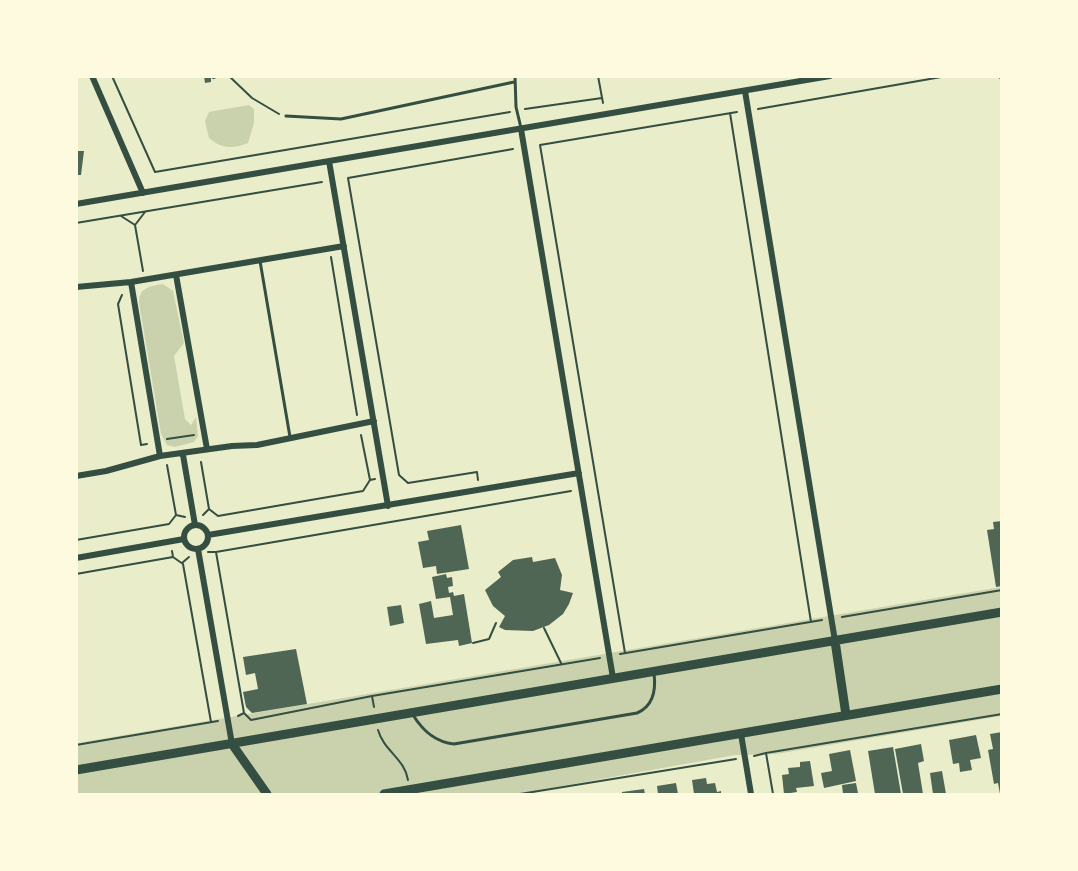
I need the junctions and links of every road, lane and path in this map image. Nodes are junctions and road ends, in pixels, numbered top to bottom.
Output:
1 (92, 76) edge
2 (112, 76) edge
3 (220, 76) edge
4 (230, 76) edge
5 (516, 76) edge
6 (598, 76) edge
7 (830, 76) edge
8 (947, 76) edge
9 (213, 78) edge
10 (514, 82) junction
11 (745, 91) junction
12 (602, 98) junction
13 (748, 110) junction
14 (517, 111) junction
15 (730, 113) junction
16 (605, 114) junction
17 (286, 116) joint
18 (521, 129) junction
19 (540, 145) junction
20 (524, 148) junction
21 (329, 161) junction
22 (348, 178) junction
23 (332, 180) junction
24 (143, 193) junction
25 (76, 204) edge
26 (145, 212) junction
27 (121, 216) junction
28 (76, 223) edge
29 (135, 225) junction
30 (344, 246) junction
31 (330, 249) junction
32 (260, 259) junction
33 (176, 275) junction
34 (144, 280) junction
35 (131, 282) junction
36 (123, 284) junction
37 (76, 287) edge
38 (374, 421) junction
39 (359, 424) junction
40 (204, 434) junction
41 (290, 439) junction
42 (158, 441) junction
43 (207, 449) junction
44 (198, 450) junction
45 (183, 455) junction
46 (163, 456) junction
47 (579, 473) junction
48 (399, 475) junction
49 (76, 476) edge
50 (383, 478) junction
51 (369, 480) junction
52 (581, 489) junction
53 (480, 490) junction
54 (388, 506) junction
55 (209, 509) junction
56 (176, 515) junction
57 (193, 516) junction
58 (167, 525) junction
59 (195, 525) junction
60 (208, 535) junction
61 (184, 539) junction
62 (76, 540) edge
63 (170, 541) junction
64 (199, 551) junction
65 (216, 552) junction
66 (173, 557) junction
67 (76, 558) edge
68 (182, 564) junction
69 (76, 574) edge
70 (1002, 590) edge
71 (1002, 612) edge
72 (831, 619) junction
73 (811, 622) junction
74 (496, 623) dead end
75 (544, 628) dead end
76 (835, 641) junction
77 (472, 643) dead end
78 (626, 653) junction
79 (609, 656) junction
80 (562, 664) junction
81 (654, 673) junction
82 (613, 678) junction
83 (1002, 689) edge
84 (372, 696) dead end
85 (244, 713) dead end
86 (412, 714) junction
87 (1002, 714) edge
88 (846, 715) junction
89 (211, 722) dead end
90 (741, 734) junction
91 (232, 744) junction
92 (766, 753) junction
93 (745, 758) junction
94 (76, 770) edge
95 (267, 795) edge
96 (384, 795) edge
97 (520, 795) edge
98 (751, 795) edge
99 (772, 795) edge

1 - 24 street
2 - 14 path
3 - 9 path
4 - 17 path
5 - 10 lane
6 - 12 path
7 - 11 street
8 - 13 path
10 - 14 lane
10 - 17 lane
11 - 13 street
11 - 16 street
12 - 14 path
12 - 16 path
13 - 15 path
13 - 72 street
14 - 18 lane
15 - 19 path
15 - 73 path
16 - 18 street
18 - 20 street
18 - 21 street
19 - 20 path
19 - 78 path
20 - 22 path
20 - 47 street
21 - 23 street
21 - 24 street
22 - 23 path
22 - 48 path
23 - 26 path
23 - 30 street
24 - 25 street
26 - 27 path
26 - 29 path
27 - 28 path
27 - 29 path
29 - 34 path
30 - 31 street
30 - 38 street
31 - 32 street
31 - 39 path
32 - 33 street
32 - 41 lane
33 - 34 street
33 - 40 street
34 - 35 street
35 - 36 street
35 - 42 street
36 - 37 street
36 - 42 path
38 - 39 street
38 - 50 street
39 - 41 street
39 - 51 path
40 - 42 path
40 - 43 street
41 - 43 street
42 - 46 street
43 - 44 street
44 - 45 street
44 - 55 path
45 - 46 street
45 - 57 street
46 - 49 street
46 - 56 path
47 - 52 street
47 - 53 street
48 - 50 path
48 - 53 path
50 - 51 path
50 - 54 street
51 - 55 path
52 - 65 path
52 - 79 street
53 - 54 street
54 - 60 street
55 - 57 path
56 - 57 path
56 - 58 path
57 - 59 street
58 - 62 path
58 - 63 path
59 - 60 street
59 - 61 street
60 - 64 street
61 - 63 street
61 - 64 street
63 - 66 path
63 - 67 street
64 - 65 path
64 - 68 path
64 - 91 street
65 - 85 path
66 - 68 path
66 - 69 path
68 - 89 path
70 - 72 path
71 - 76 main road
72 - 73 path
72 - 76 street
73 - 78 path
74 - 77 path
75 - 80 path
76 - 81 main road
76 - 88 main road
78 - 79 path
79 - 80 path
79 - 82 street
80 - 84 path
81 - 82 main road
81 - 86 lane
82 - 86 main road
83 - 88 main road
86 - 91 main road
87 - 92 path
88 - 90 main road
90 - 93 street
90 - 96 main road
91 - 94 main road
91 - 95 main road
92 - 93 path
92 - 99 path
93 - 97 path
93 - 98 street

